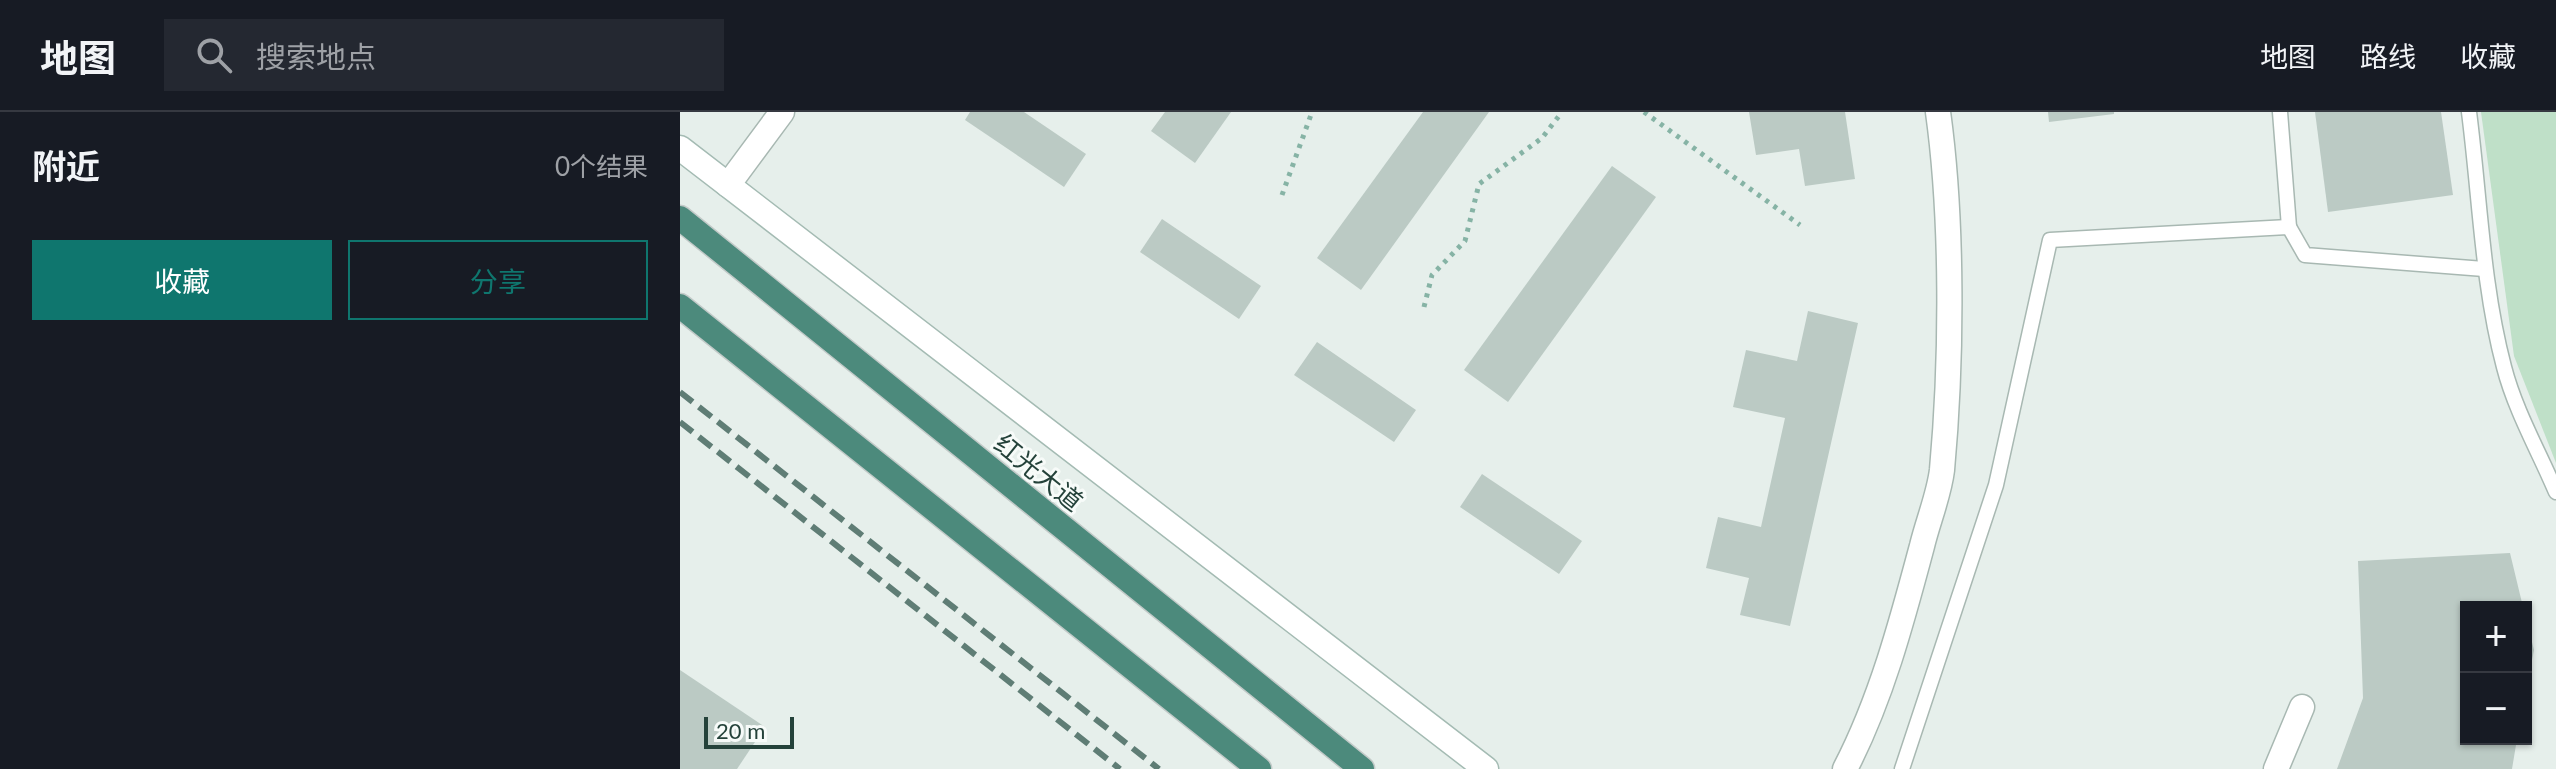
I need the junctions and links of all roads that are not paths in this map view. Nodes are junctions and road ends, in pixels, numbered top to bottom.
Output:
1 (782, 112) edge
2 (1938, 112) edge
3 (2280, 112) edge
4 (2469, 112) edge
5 (680, 148) edge
6 (728, 185) junction
7 (680, 218) edge
8 (2289, 227) junction
9 (2484, 269) junction
10 (680, 306) edge
11 (2556, 492) edge
12 (2302, 707) dead end
13 (1259, 769) edge
14 (1362, 769) edge
15 (1486, 769) edge
16 (1845, 769) edge
17 (1902, 769) edge
18 (2276, 769) edge

1 - 6 main road
2 - 16 main road
3 - 8 lane
4 - 9 lane
5 - 6 main road
6 - 15 main road
7 - 14 highway, 红光大道
8 - 9 lane
8 - 17 lane
9 - 11 lane
10 - 13 highway
12 - 18 main road

